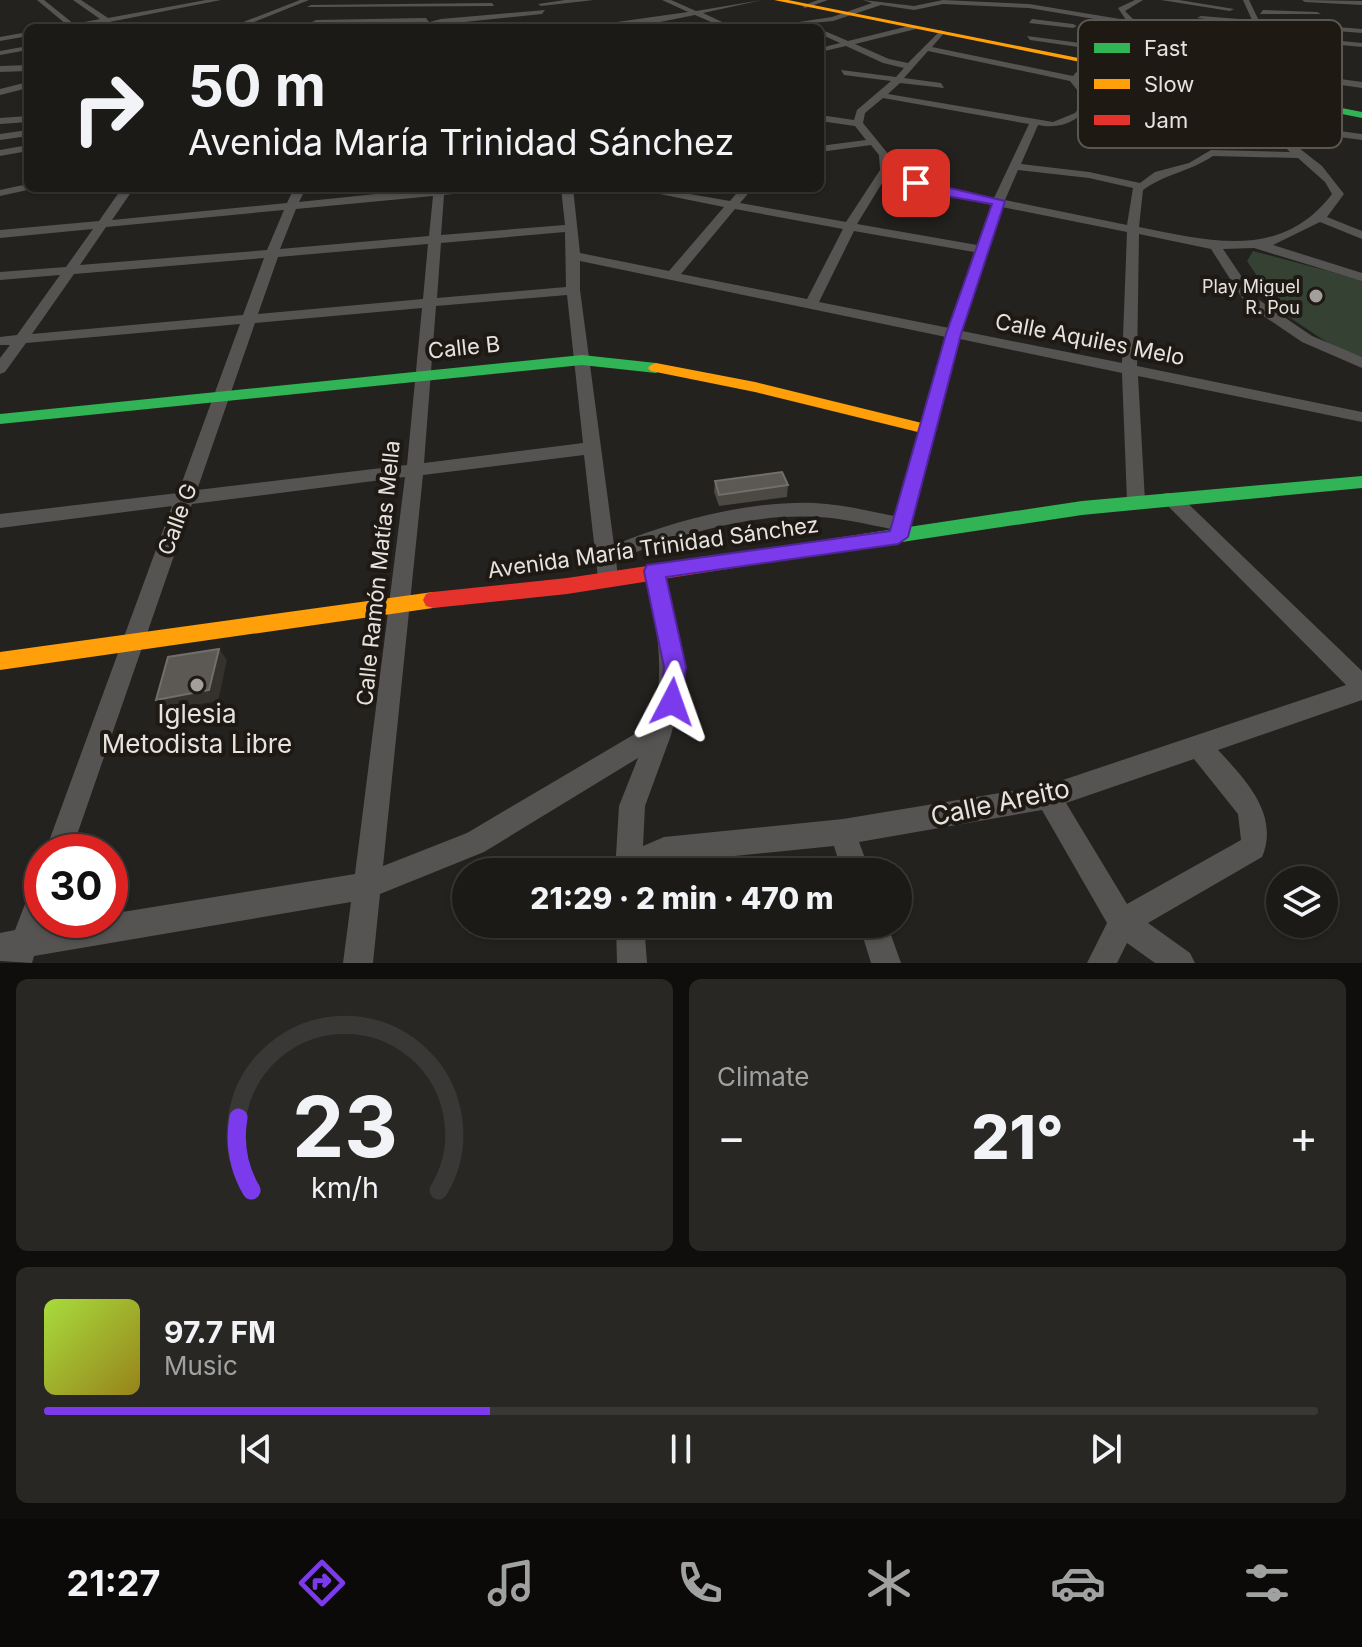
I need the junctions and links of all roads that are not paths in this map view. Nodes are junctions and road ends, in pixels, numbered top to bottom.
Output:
1 (40, 0) edge
2 (76, 0) edge
3 (218, 0) edge
4 (328, 0) edge
5 (593, 0) edge
6 (665, 0) edge
7 (717, 0) edge
8 (759, 0) edge
9 (777, 0) edge
10 (866, 0) edge
11 (1140, 0) edge
12 (1164, 0) edge
13 (1246, 0) edge
14 (1305, 0) edge
15 (883, 1) edge
16 (494, 2) edge
17 (1334, 2) junction
18 (308, 3) edge
19 (1028, 3) edge
20 (1206, 3) edge
21 (1362, 3) edge
22 (677, 7) junction
23 (1108, 7) dead end
24 (603, 8) dead end
25 (727, 8) junction
26 (541, 9) edge
27 (826, 9) edge
28 (1121, 10) junction
29 (1136, 11) dead end
30 (740, 12) dead end
31 (1252, 12) junction
32 (1346, 12) dead end
33 (695, 14) junction
34 (1317, 14) junction
35 (479, 16) junction
36 (611, 17) dead end
37 (1197, 18) joint
38 (303, 19) dead end
39 (107, 20) junction
40 (1117, 20) edge
41 (1130, 20) edge
42 (1221, 20) edge
43 (1256, 20) edge
44 (1323, 20) edge
45 (441, 21) junction
46 (655, 21) junction
47 (1032, 21) junction
48 (316, 22) junction
49 (70, 24) edge
50 (88, 24) edge
51 (244, 24) edge
52 (264, 24) edge
53 (319, 24) edge
54 (428, 24) edge
55 (618, 24) edge
56 (628, 24) edge
57 (659, 24) edge
58 (721, 24) edge
59 (774, 24) edge
60 (802, 24) edge
61 (1073, 26) dead end
62 (913, 27) junction
63 (1357, 28) edge
64 (941, 32) junction
65 (824, 33) edge
66 (24, 34) edge
67 (3, 35) edge
68 (880, 36) junction
69 (847, 43) junction
70 (1027, 43) junction
71 (1361, 45) edge
72 (925, 48) junction
73 (1078, 48) edge
74 (24, 49) edge
75 (824, 49) edge
76 (0, 53) edge
77 (1078, 57) edge
78 (908, 66) junction
79 (24, 68) edge
80 (0, 69) edge
81 (844, 72) dead end
82 (1078, 74) edge
83 (896, 80) junction
84 (1074, 80) junction
85 (1078, 81) edge
86 (1342, 83) edge
87 (1078, 85) edge
88 (1362, 85) edge
89 (24, 86) edge
90 (941, 86) dead end
91 (0, 92) edge
92 (967, 94) dead end
93 (881, 95) junction
94 (24, 96) edge
95 (0, 103) edge
96 (945, 105) junction
97 (1342, 111) edge
98 (1078, 115) edge
99 (1362, 115) edge
100 (824, 119) edge
101 (858, 123) junction
102 (1034, 123) junction
103 (24, 134) edge
104 (1342, 134) edge
105 (0, 137) edge
106 (1362, 137) edge
107 (874, 142) junction
108 (824, 148) edge
109 (1290, 148) edge
110 (24, 149) edge
111 (0, 153) edge
112 (1298, 155) junction
113 (1015, 166) junction
114 (885, 170) junction
115 (1140, 186) junction
116 (24, 188) edge
117 (125, 192) edge
118 (298, 192) edge
119 (423, 192) edge
120 (439, 192) edge
121 (568, 192) edge
122 (659, 192) edge
123 (743, 192) edge
124 (0, 193) edge
125 (999, 201) junction
126 (732, 205) junction
127 (288, 209) junction
128 (1320, 218) junction
129 (101, 226) junction
130 (850, 226) junction
131 (1132, 227) junction
132 (572, 228) junction
133 (0, 234) edge
134 (1362, 235) edge
135 (436, 241) junction
136 (1257, 245) junction
137 (1215, 246) junction
138 (982, 250) junction
139 (272, 255) junction
140 (574, 256) junction
141 (70, 271) junction
142 (0, 276) edge
143 (672, 276) junction
144 (1362, 277) edge
145 (573, 290) junction
146 (428, 302) junction
147 (812, 303) junction
148 (249, 318) junction
149 (954, 334) junction
150 (22, 339) junction
151 (0, 341) edge
152 (582, 360) junction
153 (1362, 363) edge
154 (0, 369) edge
155 (1130, 369) junction
156 (422, 375) junction
157 (222, 395) junction
158 (1362, 417) edge
159 (0, 419) edge
160 (926, 429) junction
161 (592, 448) junction
162 (415, 470) junction
163 (1362, 482) edge
164 (185, 498) junction
165 (1171, 498) junction
166 (1136, 501) junction
167 (0, 521) edge
168 (900, 530) junction
169 (605, 556) junction
170 (655, 571) junction
171 (608, 578) junction
172 (400, 604) junction
173 (133, 642) junction
174 (0, 661) edge
175 (1362, 688) edge
176 (660, 732) junction
177 (1198, 746) junction
178 (1048, 797) junction
179 (843, 832) junction
180 (64, 834) edge
181 (630, 858) edge
182 (650, 858) edge
183 (851, 858) edge
184 (368, 885) junction
185 (1122, 922) junction
186 (24, 931) edge
187 (631, 938) edge
188 (878, 938) edge
189 (14, 951) edge
190 (358, 963) edge
191 (632, 963) edge
192 (886, 963) edge
193 (1102, 963) edge
194 (1180, 963) edge

1 - 49 street
2 - 39 street
3 - 39 street
4 - 18 street
5 - 24 street
5 - 26 street
6 - 22 street
7 - 22 street
8 - 25 street
9 - 27 street
10 - 15 street
11 - 28 street
12 - 20 street
13 - 31 street
14 - 17 street
14 - 34 street
15 - 19 street
15 - 27 street
16 - 18 street
16 - 35 street
17 - 21 street
17 - 32 street
18 - 51 street
18 - 52 street
19 - 40 street
19 - 47 street
20 - 31 street
20 - 37 street
22 - 33 street
23 - 28 street
25 - 30 street
25 - 33 street
26 - 35 street
27 - 59 street
27 - 60 street
27 - 62 street
27 - 68 street
28 - 29 street
28 - 41 street
31 - 34 street
31 - 43 street
33 - 46 street
33 - 58 street
34 - 44 street
35 - 45 street
36 - 55 street
37 - 42 street
38 - 48 street
39 - 50 street
45 - 48 street
45 - 54 street
46 - 56 street
46 - 57 street
47 - 61 street
47 - 70 street
48 - 53 street
62 - 64 street
62 - 68 street
63 - 71 street
64 - 70 street
64 - 72 street
65 - 69 street
66 - 67 street
68 - 69 street
69 - 75 street
69 - 78 street
70 - 73 street
70 - 77 street
72 - 78 street
72 - 84 street
74 - 76 street
78 - 83 street
79 - 80 street
81 - 83 street
82 - 84 street
83 - 90 street
83 - 93 street
84 - 85 street
84 - 87 street
86 - 88 street
89 - 91 street
92 - 96 street
93 - 96 street
93 - 101 street
94 - 95 street
96 - 102 street
97 - 99 street
98 - 102 street
100 - 101 street
101 - 107 street
102 - 113 street
103 - 105 street
104 - 106 street
107 - 108 street
107 - 114 street
109 - 112 street
110 - 111 street
112 - 115 street
112 - 128 street
113 - 115 street
113 - 125 street
114 - 125 street
114 - 130 street
115 - 131 street
116 - 124 street
117 - 129 street
118 - 127 street, Calle G
119 - 127 street
120 - 135 street, Calle Ramón Matías Mella
121 - 132 street
122 - 126 street
123 - 126 street
125 - 131 street
125 - 138 street
126 - 130 street
126 - 143 street
127 - 129 street
127 - 139 street, Calle G
128 - 134 street
128 - 136 street
129 - 133 street
129 - 141 street
130 - 138 street
130 - 147 street
131 - 137 street
131 - 155 street
132 - 135 street
132 - 140 street
135 - 139 street
135 - 146 street, Calle Ramón Matías Mella
136 - 137 street
136 - 144 street
137 - 153 street
138 - 149 street
139 - 141 street
139 - 148 street, Calle G
140 - 143 street, Calle Aquiles Melo
140 - 145 street
141 - 142 street
141 - 150 street
143 - 147 street, Calle Aquiles Melo
145 - 146 street
145 - 152 street
146 - 148 street
146 - 156 street, Calle Ramón Matías Mella
147 - 149 street, Calle Aquiles Melo
148 - 150 street
148 - 157 street, Calle G
149 - 155 street, Calle Aquiles Melo
149 - 160 street
150 - 151 street
150 - 154 street
152 - 156 street, Calle B
152 - 160 street, Calle B
152 - 161 street
155 - 158 street, Calle Aquiles Melo
155 - 166 street
156 - 157 street, Calle B
156 - 162 street, Calle Ramón Matías Mella
157 - 159 street, Calle B
157 - 164 street, Calle G
160 - 168 street
161 - 162 street
161 - 169 street
162 - 164 street
162 - 172 street, Calle Ramón Matías Mella
163 - 165 street, Avenida María Trinidad Sánchez
164 - 167 street
164 - 173 street, Calle G
165 - 166 street, Avenida María Trinidad Sánchez
165 - 175 street
166 - 168 street, Avenida María Trinidad Sánchez
168 - 169 street
168 - 170 street, Avenida María Trinidad Sánchez
169 - 171 street
170 - 171 street, Avenida María Trinidad Sánchez
170 - 176 street
171 - 172 street, Avenida María Trinidad Sánchez
172 - 173 street, Avenida María Trinidad Sánchez
172 - 184 street, Calle Ramón Matías Mella
173 - 174 street, Avenida María Trinidad Sánchez
173 - 180 street, Calle G
175 - 177 street, Calle Areito
176 - 181 street
176 - 184 street
177 - 178 street, Calle Areito
177 - 185 street
178 - 179 street, Calle Areito
178 - 185 street
179 - 182 street, Calle Areito
179 - 183 street
184 - 189 street
184 - 190 street, Calle Ramón Matías Mella
185 - 193 street
185 - 194 street
186 - 189 street
187 - 191 street
188 - 192 street

